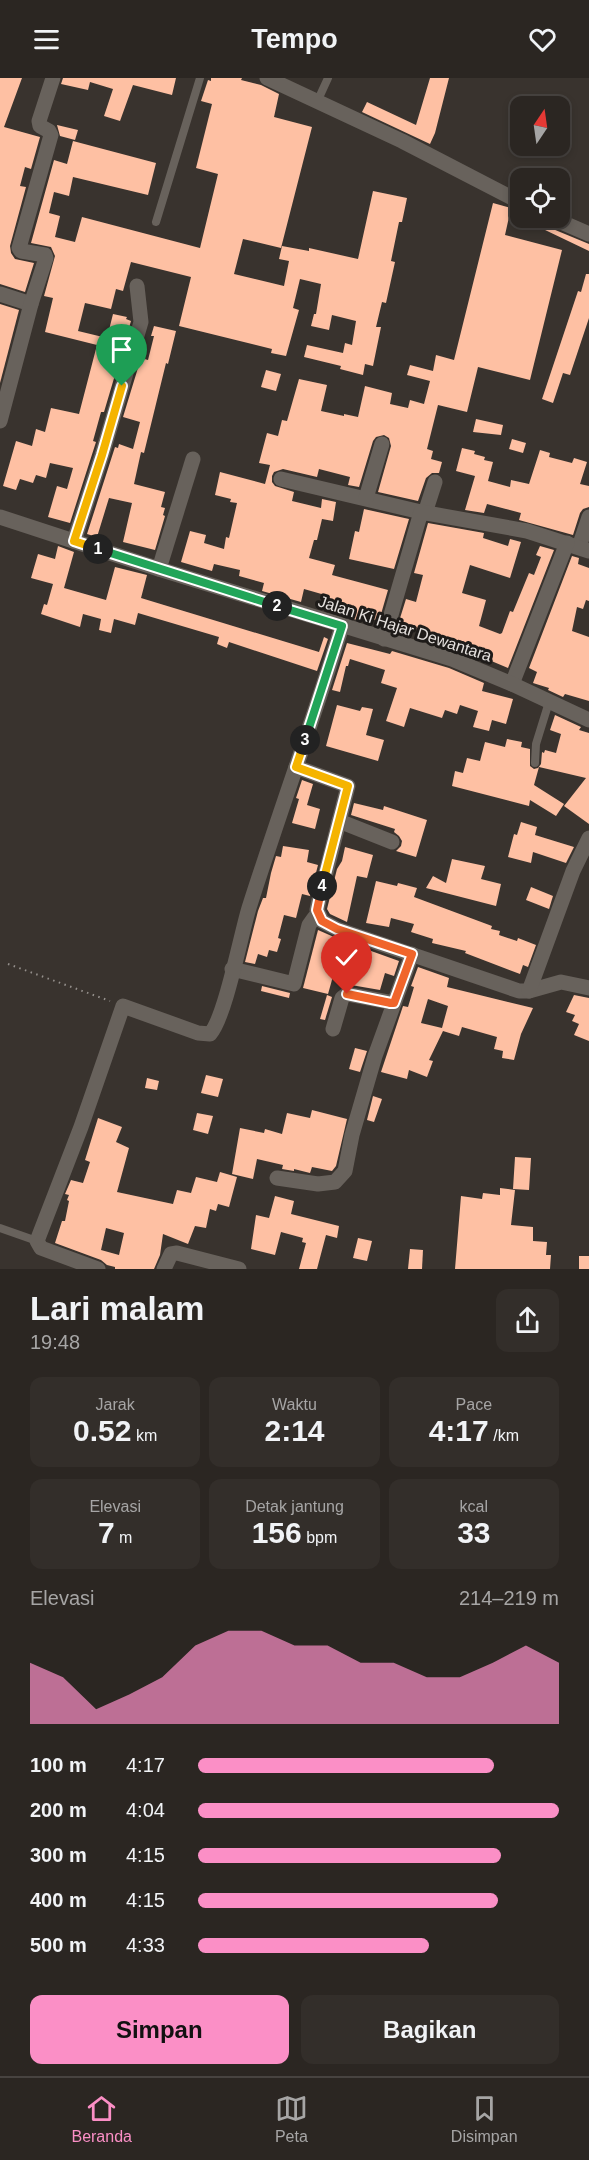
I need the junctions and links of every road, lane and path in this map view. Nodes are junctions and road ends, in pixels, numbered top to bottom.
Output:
1 (53, 78) edge
2 (200, 78) edge
3 (267, 78) edge
4 (328, 78) edge
5 (317, 102) junction
6 (510, 197) edge
7 (156, 222) dead end
8 (570, 226) edge
9 (589, 234) edge
10 (138, 286) dead end
11 (0, 294) edge
12 (31, 304) junction
13 (0, 421) edge
14 (381, 444) dead end
15 (193, 459) dead end
16 (281, 479) dead end
17 (435, 482) dead end
18 (366, 498) junction
19 (423, 512) junction
20 (589, 516) edge
21 (0, 517) edge
22 (74, 541) junction
23 (578, 547) edge
24 (159, 569) junction
25 (342, 626) junction
26 (384, 639) junction
27 (512, 684) junction
28 (549, 702) junction
29 (589, 720) edge
30 (535, 763) dead end
31 (296, 767) junction
32 (339, 821) junction
33 (589, 838) edge
34 (392, 842) dead end
35 (318, 916) junction
36 (412, 954) junction
37 (8, 964) dead end
38 (232, 969) junction
39 (589, 988) edge
40 (529, 991) junction
41 (394, 1003) junction
42 (123, 1006) junction
43 (333, 1029) dead end
44 (277, 1178) dead end
45 (0, 1228) edge
46 (37, 1241) junction
47 (98, 1269) edge
48 (164, 1269) edge
49 (239, 1269) edge

1 - 12 street
2 - 7 lane
3 - 5 street
4 - 5 lane
5 - 6 street
8 - 9 street
10 - 22 street
11 - 12 street
12 - 13 street
14 - 18 street
15 - 24 street
16 - 18 street
17 - 19 street
18 - 19 street
19 - 23 street
19 - 26 street
20 - 23 street
21 - 22 street, Jalan Ki Hajar Dewantara
22 - 24 street, Jalan Ki Hajar Dewantara
23 - 27 street
24 - 25 street, Jalan Ki Hajar Dewantara
25 - 26 street, Jalan Ki Hajar Dewantara
25 - 31 street
26 - 27 street, Jalan Ki Hajar Dewantara
27 - 28 street, Jalan Ki Hajar Dewantara
28 - 29 street, Jalan Ki Hajar Dewantara
28 - 30 lane
31 - 32 street
31 - 38 street
32 - 34 street
32 - 35 street
33 - 40 street
35 - 36 street
35 - 38 street
36 - 40 street
36 - 41 street
37 - 42 path
38 - 42 street
39 - 40 street
41 - 43 street
41 - 44 street
42 - 46 street
45 - 46 lane
46 - 47 street
48 - 49 street

